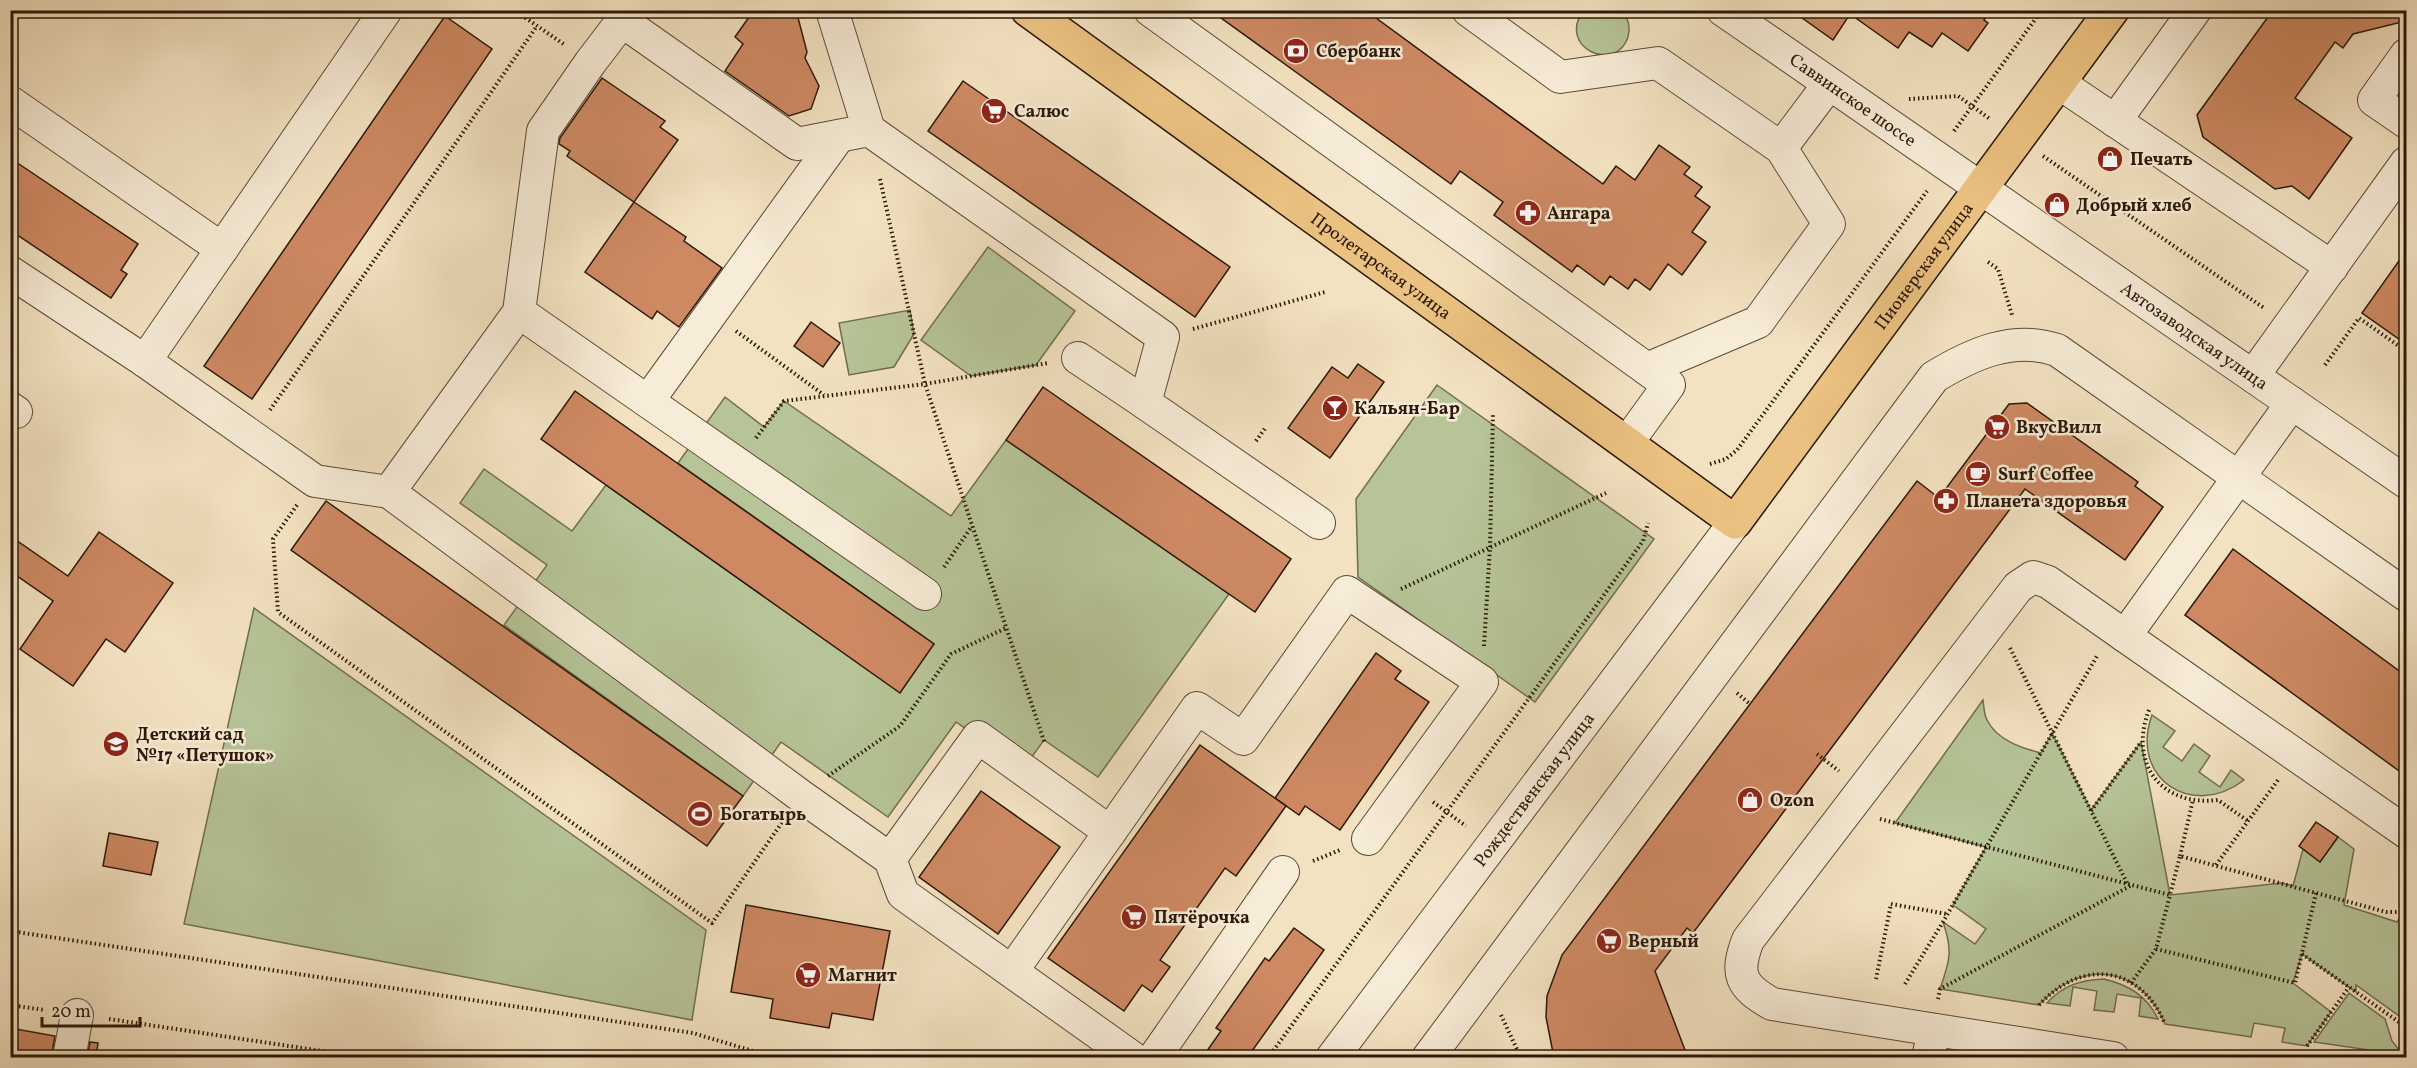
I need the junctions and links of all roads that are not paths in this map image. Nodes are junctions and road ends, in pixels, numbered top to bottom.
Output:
1 (386, 10) edge
2 (831, 10) edge
3 (1028, 10) edge
4 (1150, 10) edge
5 (1468, 10) edge
6 (1723, 10) edge
7 (2112, 10) edge
8 (2195, 10) edge
9 (622, 16) edge
10 (2406, 55) edge
11 (2059, 83) junction
12 (1829, 84) junction
13 (10, 102) edge
14 (2115, 121) junction
15 (2406, 122) edge
16 (869, 130) junction
17 (838, 136) junction
18 (1781, 148) junction
19 (2406, 163) edge
20 (1982, 189) junction
21 (222, 249) junction
22 (2332, 267) junction
23 (10, 272) edge
24 (519, 312) junction
25 (1078, 357) road end
26 (146, 361) junction
27 (1647, 369) junction
28 (2253, 376) junction
29 (648, 401) junction
30 (1145, 403) junction
31 (2292, 403) junction
32 (1627, 443) junction
33 (2238, 477) junction
34 (2406, 482) edge
35 (389, 492) junction
36 (1736, 522) junction
37 (1319, 523) dead end
38 (925, 594) road end
39 (2406, 595) edge
40 (2119, 632) junction
41 (1110, 832) junction
42 (2406, 832) edge
43 (1368, 839) road end
44 (890, 859) junction
45 (1283, 872) road end
46 (1012, 971) junction
47 (77, 1015) road end
48 (1931, 1043) edge
49 (69, 1058) edge
50 (1133, 1058) edge
51 (1154, 1058) edge
52 (1332, 1058) edge
53 (1428, 1058) edge
54 (2114, 1058) edge

1 - 21 street
2 - 16 street
3 - 32 main road, Пролетарская улица
4 - 27 street
5 - 18 street
6 - 12 street, Саввинское шоссе
7 - 11 main road, Пионерская улица
8 - 14 street
9 - 17 street
9 - 24 street
10 - 15 street
11 - 14 street
11 - 20 main road, Пионерская улица
12 - 18 street
12 - 20 street, Саввинское шоссе
13 - 21 street
14 - 22 street
16 - 17 street
16 - 30 street
17 - 29 street
18 - 27 street
19 - 22 street
20 - 28 street, Автозаводская улица
20 - 36 main road, Пионерская улица
21 - 26 street
22 - 28 street
23 - 26 street
24 - 29 street
24 - 35 street
25 - 30 street
26 - 35 street
27 - 32 street
28 - 31 street, Автозаводская улица
29 - 38 street
30 - 37 street
31 - 33 street
31 - 34 street, Автозаводская улица
32 - 36 main road, Пролетарская улица
33 - 39 street
33 - 40 street
33 - 53 street
35 - 44 street
36 - 52 street, Рождественская улица
40 - 42 street
40 - 48 street
41 - 43 street
41 - 44 street
41 - 46 street
44 - 46 street
45 - 51 street
46 - 50 street
47 - 49 street
48 - 54 street

